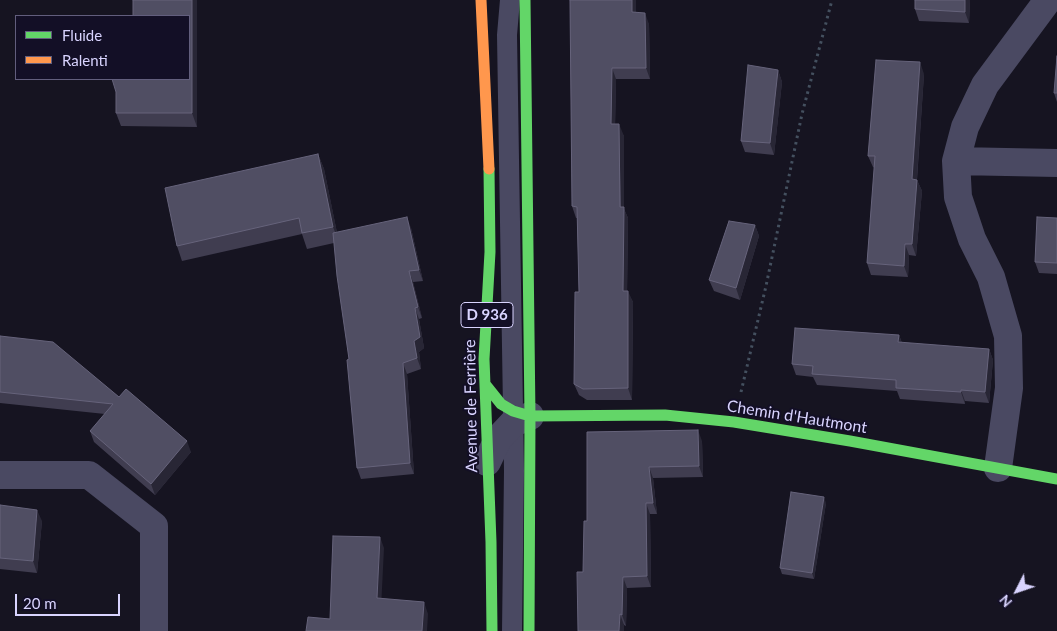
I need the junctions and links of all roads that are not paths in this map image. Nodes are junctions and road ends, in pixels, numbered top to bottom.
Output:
1 (481, 0) edge
2 (510, 0) edge
3 (525, 0) edge
4 (1048, 0) edge
5 (956, 161) junction
6 (1057, 163) edge
7 (485, 384) junction
8 (518, 417) junction
9 (487, 462) junction
10 (998, 468) junction
11 (0, 475) edge
12 (1057, 479) edge
13 (154, 631) edge
14 (492, 631) edge
15 (512, 631) edge
16 (529, 631) edge

1 - 7 main road, Avenue de Ferrière / D 936
2 - 8 lane
3 - 8 main road, D 936
4 - 5 street
5 - 6 street
5 - 10 street
7 - 8 main road
7 - 9 main road, Avenue de Ferrière / D 936
8 - 9 street
8 - 10 main road, Chemin d'Hautmont
8 - 15 lane
8 - 16 main road, D 936
9 - 14 main road, Avenue de Ferrière / D 936
10 - 12 main road, Chemin d'Hautmont
11 - 13 street

